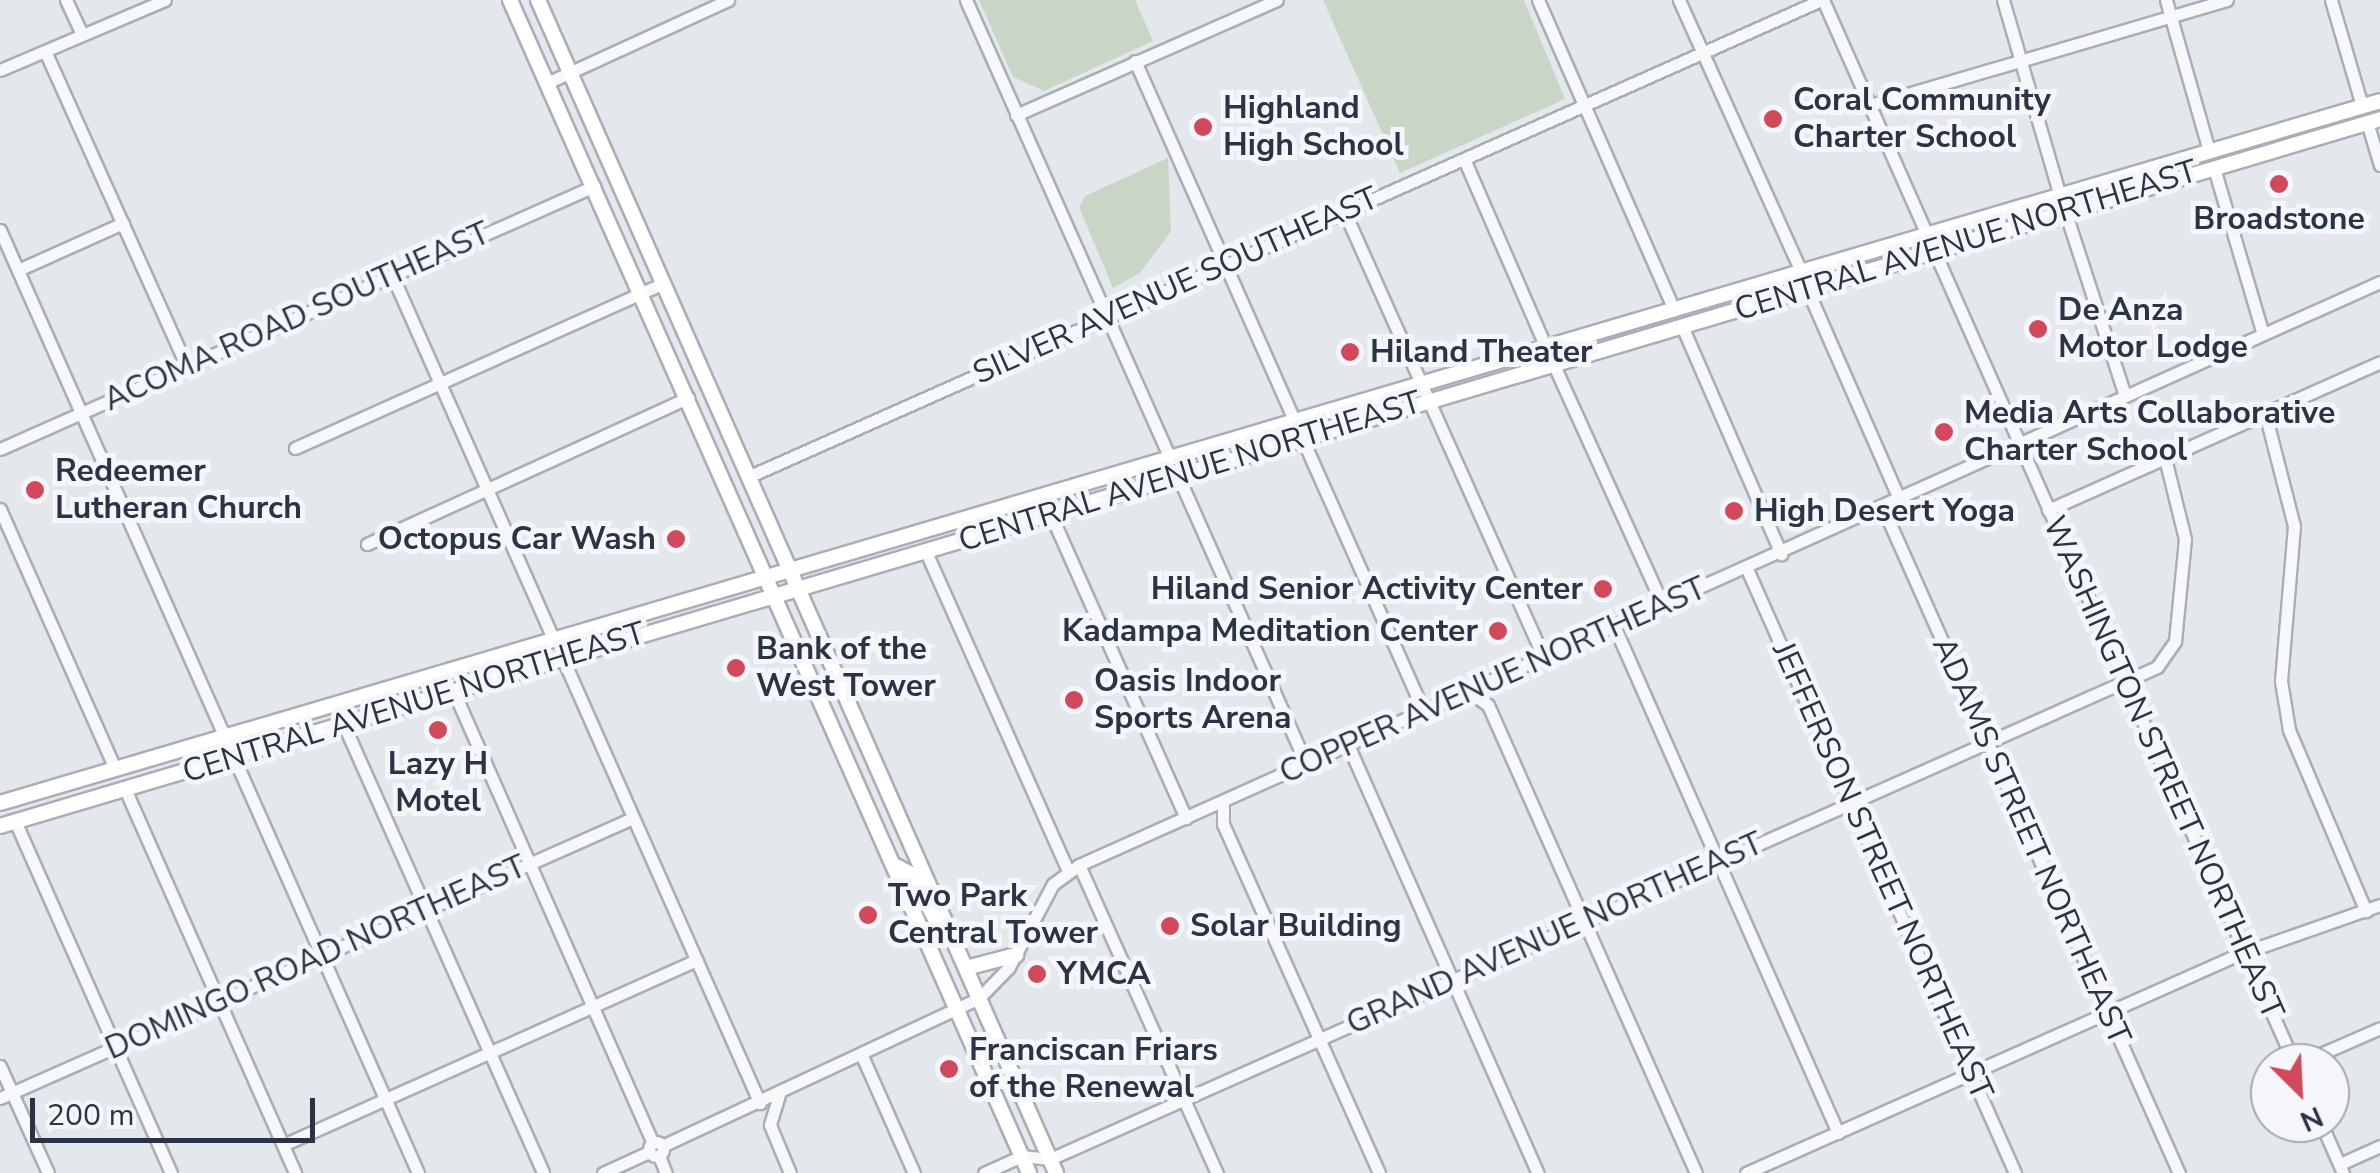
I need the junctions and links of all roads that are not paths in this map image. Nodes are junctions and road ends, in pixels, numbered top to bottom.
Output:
1 (66, 0) edge
2 (165, 0) edge
3 (510, 0) edge
4 (538, 0) edge
5 (728, 0) edge
6 (966, 0) edge
7 (1277, 0) edge
8 (1538, 0) edge
9 (1679, 0) edge
10 (1822, 0) edge
11 (2003, 0) edge
12 (2166, 0) edge
13 (2227, 0) edge
14 (2331, 0) edge
15 (1254, 10) junction
16 (2171, 16) junction
17 (1260, 25) dead end
18 (82, 36) junction
19 (44, 51) junction
20 (1702, 53) junction
21 (2020, 61) junction
22 (1134, 62) junction
23 (0, 70) edge
24 (569, 70) junction
25 (547, 83) junction
26 (2380, 101) edge
27 (1584, 105) junction
28 (1870, 106) junction
29 (2362, 106) junction
30 (1016, 114) junction
31 (2374, 120) edge
32 (2209, 151) junction
33 (1464, 159) junction
34 (2380, 165) edge
35 (2214, 168) junction
36 (594, 186) junction
37 (2062, 203) junction
38 (1344, 211) junction
39 (123, 224) junction
40 (0, 230) edge
41 (1927, 235) junction
42 (1935, 253) junction
43 (1226, 264) junction
44 (18, 270) junction
45 (1801, 272) junction
46 (392, 275) junction
47 (2380, 282) edge
48 (664, 283) junction
49 (1807, 289) junction
50 (641, 293) junction
51 (1674, 310) junction
52 (1106, 318) junction
53 (1682, 326) junction
54 (2263, 334) junction
55 (1545, 345) junction
56 (1553, 363) junction
57 (186, 365) junction
58 (2378, 367) edge
59 (440, 382) junction
60 (1420, 382) junction
61 (2125, 396) junction
62 (688, 398) junction
63 (1428, 400) junction
64 (81, 413) junction
65 (2265, 413) junction
66 (1294, 420) junction
67 (1302, 438) junction
68 (2021, 446) junction
69 (294, 448) dead end
70 (0, 450) edge
71 (1170, 458) junction
72 (2165, 458) junction
73 (750, 476) junction
74 (1178, 476) junction
75 (486, 489) junction
76 (1900, 500) junction
77 (0, 508) edge
78 (1883, 508) junction
79 (2048, 510) junction
80 (1052, 515) junction
81 (367, 544) dead end
82 (926, 552) junction
83 (1781, 554) junction
84 (791, 569) junction
85 (1747, 569) junction
86 (766, 576) junction
87 (800, 589) junction
88 (775, 596) junction
89 (1663, 606) junction
90 (1615, 628) junction
91 (554, 640) junction
92 (1544, 658) junction
93 (563, 659) junction
94 (1494, 681) junction
95 (2125, 681) junction
96 (454, 690) junction
97 (1470, 692) junction
98 (1488, 704) junction
99 (1424, 712) junction
100 (342, 723) junction
101 (226, 737) junction
102 (1987, 742) junction
103 (1348, 745) junction
104 (232, 758) junction
105 (1306, 764) junction
106 (115, 769) junction
107 (125, 789) junction
108 (1223, 801) junction
109 (1852, 802) junction
110 (0, 803) edge
111 (1203, 810) junction
112 (633, 818) junction
113 (1186, 818) junction
114 (8, 824) edge
115 (1223, 824) junction
116 (1716, 863) junction
117 (529, 864) junction
118 (894, 865) junction
119 (1074, 868) junction
120 (2380, 905) edge
121 (426, 910) junction
122 (2366, 911) junction
123 (1586, 920) junction
124 (952, 937) junction
125 (2244, 952) junction
126 (1016, 955) junction
127 (320, 956) junction
128 (696, 960) junction
129 (966, 968) junction
130 (1452, 980) junction
131 (979, 998) junction
132 (219, 1001) junction
133 (593, 1006) junction
134 (958, 1012) junction
135 (2108, 1014) junction
136 (2380, 1028) edge
137 (1318, 1039) junction
138 (2287, 1043) edge
139 (2344, 1043) edge
140 (115, 1048) junction
141 (490, 1053) junction
142 (863, 1058) junction
143 (0, 1066) edge
144 (1972, 1072) junction
145 (779, 1095) junction
146 (6, 1096) edge
147 (385, 1099) junction
148 (1184, 1099) junction
149 (760, 1104) junction
150 (1838, 1133) junction
151 (2330, 1143) edge
152 (282, 1145) junction
153 (2380, 1146) edge
154 (656, 1149) junction
155 (1022, 1156) junction
156 (1053, 1166) edge
157 (2342, 1169) edge
158 (1695, 1172) edge
159 (48, 1173) edge
160 (171, 1173) edge
161 (295, 1173) edge
162 (418, 1173) edge
163 (543, 1173) edge
164 (602, 1173) edge
165 (666, 1173) edge
166 (790, 1173) edge
167 (914, 1173) edge
168 (984, 1173) edge
169 (1029, 1173) edge
170 (1217, 1173) edge
171 (1378, 1173) edge
172 (1538, 1173) edge
173 (1746, 1173) edge
174 (2016, 1173) edge
175 (2179, 1173) edge

1 - 18 street
2 - 18 street
3 - 25 main road
4 - 24 main road
5 - 24 street
6 - 30 street
7 - 15 street
8 - 27 street
9 - 20 street
10 - 20 street, SILVER AVENUE SOUTHEAST
10 - 28 street, WASHINGTON STREET NORTHEAST
11 - 21 street
12 - 16 street
13 - 16 street
14 - 29 street
15 - 17 street
15 - 22 street
16 - 21 street
16 - 32 street
18 - 19 street
19 - 23 street
19 - 39 street
20 - 27 street, SILVER AVENUE SOUTHEAST
20 - 45 street
21 - 28 street
21 - 37 street
22 - 30 street
22 - 43 street
24 - 25 street
24 - 48 main road
25 - 36 main road
26 - 29 main road
27 - 33 street, SILVER AVENUE SOUTHEAST
27 - 51 street
28 - 41 street, WASHINGTON STREET NORTHEAST
29 - 32 main road
30 - 52 street
31 - 34 street
31 - 35 main road, CENTRAL AVENUE NORTHEAST
32 - 37 main road
33 - 38 street, SILVER AVENUE SOUTHEAST
33 - 55 street
35 - 37 main road, CENTRAL AVENUE NORTHEAST
35 - 54 street
36 - 46 street, ACOMA ROAD SOUTHEAST
36 - 50 main road
37 - 41 main road
37 - 42 main road, CENTRAL AVENUE NORTHEAST
37 - 61 street
38 - 43 street, SILVER AVENUE SOUTHEAST
38 - 60 street
39 - 44 street
39 - 57 street
40 - 44 street
41 - 42 street, WASHINGTON STREET NORTHEAST
41 - 45 main road
42 - 49 main road, CENTRAL AVENUE NORTHEAST
42 - 68 street, WASHINGTON STREET NORTHEAST
43 - 52 street, SILVER AVENUE SOUTHEAST
43 - 66 street
44 - 64 street
45 - 51 main road
46 - 57 street, ACOMA ROAD SOUTHEAST
46 - 59 street
47 - 54 street, COPPER AVENUE NORTHEAST
48 - 50 street
48 - 73 main road
49 - 53 main road, CENTRAL AVENUE NORTHEAST
49 - 76 street
50 - 59 street
50 - 62 main road
51 - 55 main road
52 - 71 street
52 - 73 street, SILVER AVENUE SOUTHEAST
53 - 56 main road, CENTRAL AVENUE NORTHEAST
53 - 83 street
54 - 61 street, COPPER AVENUE NORTHEAST
55 - 60 main road
56 - 63 main road, CENTRAL AVENUE NORTHEAST
56 - 89 street
57 - 64 street, ACOMA ROAD SOUTHEAST
58 - 65 street
59 - 69 street
59 - 75 street
60 - 63 street
60 - 66 main road
61 - 68 street, COPPER AVENUE NORTHEAST
62 - 75 street
62 - 86 main road
63 - 67 main road, CENTRAL AVENUE NORTHEAST
63 - 92 street
64 - 70 street, ACOMA ROAD SOUTHEAST
64 - 101 street
65 - 72 street
65 - 122 street
66 - 71 main road
67 - 74 main road, CENTRAL AVENUE NORTHEAST
67 - 99 street
68 - 76 street, COPPER AVENUE NORTHEAST
68 - 79 street, WASHINGTON STREET NORTHEAST
71 - 84 main road
72 - 79 street
72 - 95 street, GRAND AVENUE NORTHEAST
73 - 84 main road
74 - 80 main road, CENTRAL AVENUE NORTHEAST
74 - 105 street
75 - 81 street
75 - 91 street
76 - 78 street, COPPER AVENUE NORTHEAST
77 - 106 street
78 - 83 street, COPPER AVENUE NORTHEAST
78 - 102 street, ADAMS STREET NORTHEAST
79 - 95 street, WASHINGTON STREET NORTHEAST
80 - 82 main road, CENTRAL AVENUE NORTHEAST
80 - 113 street
82 - 87 main road, CENTRAL AVENUE NORTHEAST
82 - 119 street
83 - 85 street, COPPER AVENUE NORTHEAST
84 - 86 main road
84 - 87 main road
85 - 89 street, COPPER AVENUE NORTHEAST
85 - 109 street, JEFFERSON STREET NORTHEAST
86 - 88 main road
86 - 91 main road
87 - 88 main road, CENTRAL AVENUE NORTHEAST
87 - 124 main road
88 - 93 main road, CENTRAL AVENUE NORTHEAST
88 - 118 main road
89 - 90 street, COPPER AVENUE NORTHEAST
90 - 92 street, COPPER AVENUE NORTHEAST
90 - 116 street
91 - 101 main road
92 - 94 street, COPPER AVENUE NORTHEAST
93 - 96 main road, CENTRAL AVENUE NORTHEAST
93 - 112 street
94 - 97 street, COPPER AVENUE NORTHEAST
94 - 98 street
95 - 102 street, GRAND AVENUE NORTHEAST
95 - 125 street, WASHINGTON STREET NORTHEAST
96 - 100 main road, CENTRAL AVENUE NORTHEAST
96 - 117 street
97 - 98 street
97 - 99 street, COPPER AVENUE NORTHEAST
98 - 123 street
99 - 103 street, COPPER AVENUE NORTHEAST
100 - 104 main road, CENTRAL AVENUE NORTHEAST
100 - 121 street
101 - 104 street
101 - 106 main road
102 - 109 street, GRAND AVENUE NORTHEAST
102 - 135 street, ADAMS STREET NORTHEAST
103 - 105 street, COPPER AVENUE NORTHEAST
103 - 130 street
104 - 107 main road, CENTRAL AVENUE NORTHEAST
104 - 127 street
105 - 108 street, COPPER AVENUE NORTHEAST
106 - 110 main road
107 - 114 main road, CENTRAL AVENUE NORTHEAST
107 - 132 street
108 - 111 street, COPPER AVENUE NORTHEAST
108 - 115 street
109 - 116 street, GRAND AVENUE NORTHEAST
109 - 144 street, JEFFERSON STREET NORTHEAST
111 - 113 street, COPPER AVENUE NORTHEAST
111 - 115 street
112 - 117 street, DOMINGO ROAD NORTHEAST
112 - 128 street
113 - 119 street, COPPER AVENUE NORTHEAST
114 - 140 street
115 - 137 street
116 - 123 street, GRAND AVENUE NORTHEAST
116 - 150 street
117 - 121 street, DOMINGO ROAD NORTHEAST
117 - 133 street
118 - 124 main road
118 - 134 main road
119 - 126 street, COPPER AVENUE NORTHEAST
119 - 148 street
120 - 122 street
121 - 127 street, DOMINGO ROAD NORTHEAST
121 - 141 street
122 - 125 street
123 - 130 street, GRAND AVENUE NORTHEAST
123 - 158 street
124 - 129 main road
125 - 135 street
125 - 138 street, WASHINGTON STREET NORTHEAST
126 - 129 main road
126 - 131 street, COPPER AVENUE NORTHEAST
127 - 132 street, DOMINGO ROAD NORTHEAST
127 - 147 street
128 - 133 street
128 - 149 street
129 - 131 main road
130 - 137 street, GRAND AVENUE NORTHEAST
130 - 172 street
131 - 134 street, COPPER AVENUE NORTHEAST
131 - 156 main road
132 - 140 street, DOMINGO ROAD NORTHEAST
132 - 152 street
133 - 141 street
133 - 154 street
134 - 142 street, COPPER AVENUE NORTHEAST
134 - 155 main road
135 - 144 street
135 - 175 street, ADAMS STREET NORTHEAST
136 - 139 street
137 - 148 street, GRAND AVENUE NORTHEAST
137 - 171 street
140 - 146 street, DOMINGO ROAD NORTHEAST
140 - 160 street
141 - 147 street
141 - 163 street
142 - 145 street, COPPER AVENUE NORTHEAST
142 - 167 street
143 - 146 street
144 - 150 street
144 - 174 street, JEFFERSON STREET NORTHEAST
145 - 149 street, COPPER AVENUE NORTHEAST
145 - 166 street
146 - 159 street
147 - 152 street
147 - 162 street
148 - 156 street, GRAND AVENUE NORTHEAST
148 - 170 street
149 - 154 street, COPPER AVENUE NORTHEAST
150 - 173 street
151 - 157 street
152 - 161 street
153 - 157 street
154 - 164 street, COPPER AVENUE NORTHEAST
154 - 165 street
155 - 156 street
155 - 168 street
155 - 169 main road

